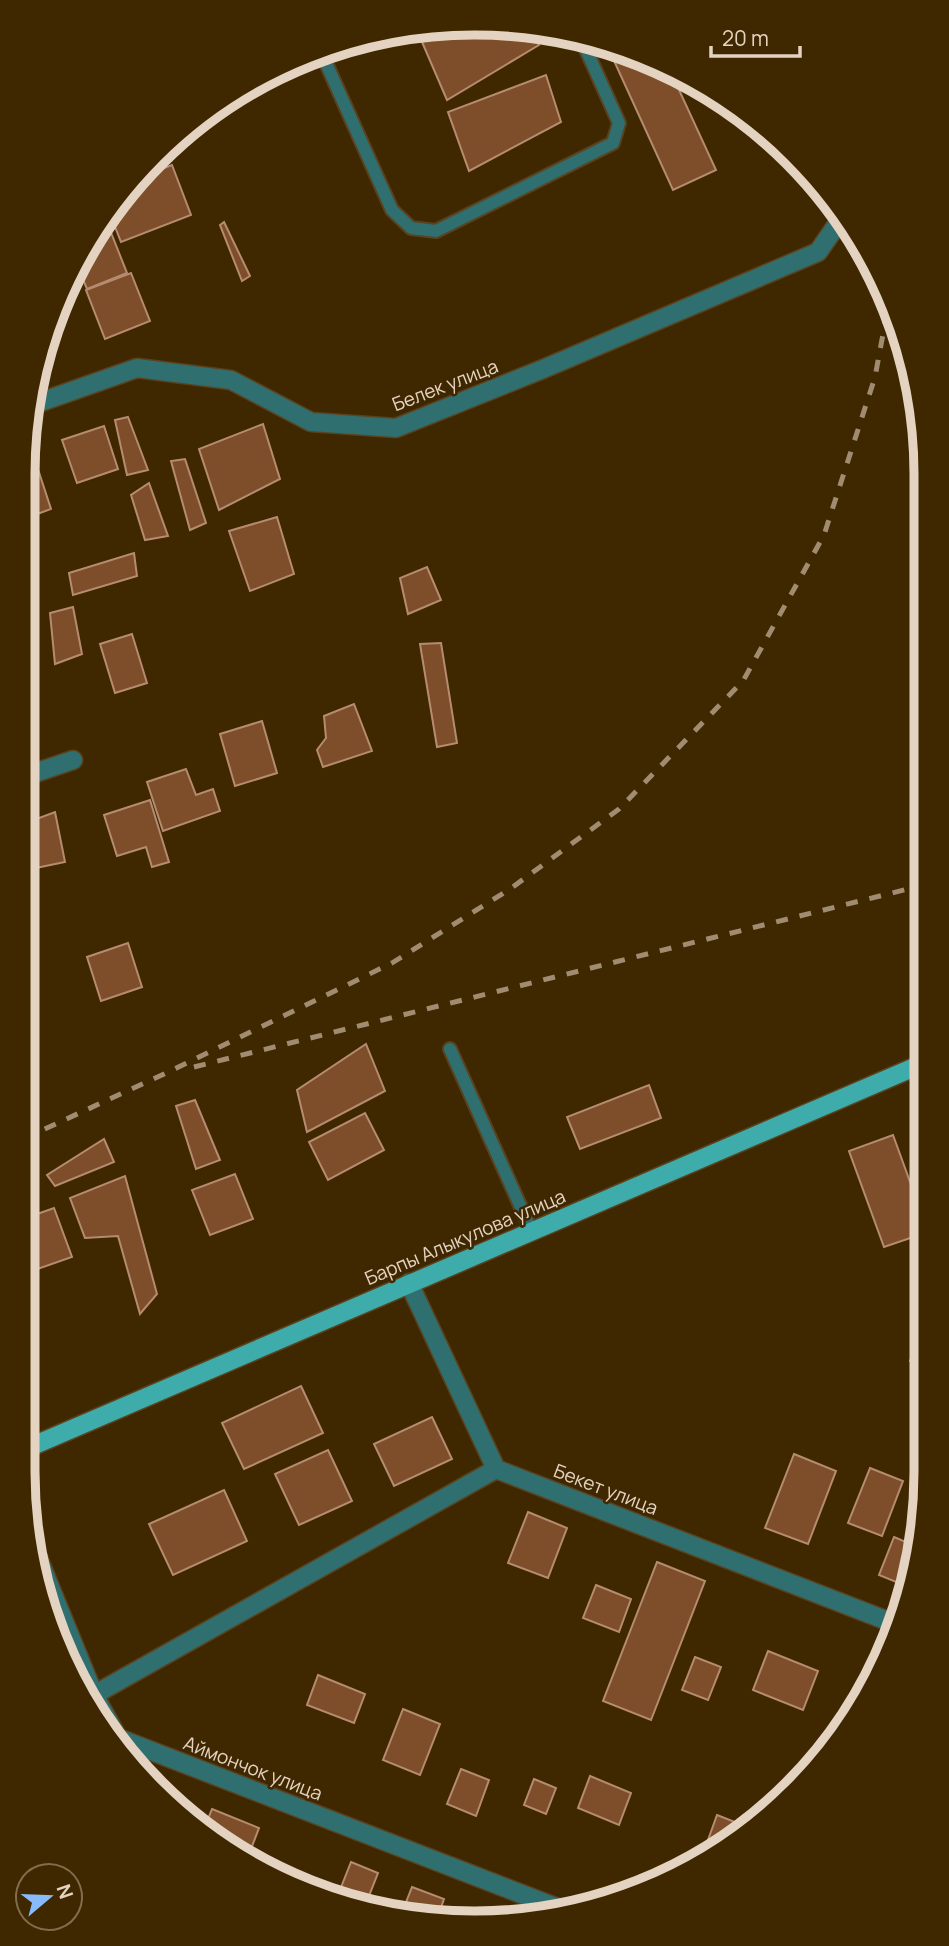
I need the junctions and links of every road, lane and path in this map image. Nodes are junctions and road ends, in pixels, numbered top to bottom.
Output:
1 (586, 50) edge
2 (325, 61) edge
3 (837, 225) edge
4 (41, 402) edge
5 (73, 760) dead end
6 (35, 773) edge
7 (450, 1049) dead end
8 (914, 1067) edge
9 (532, 1232) junction
10 (409, 1283) junction
11 (35, 1445) edge
12 (496, 1469) junction
13 (54, 1599) edge
14 (888, 1621) edge
15 (81, 1667) edge
16 (96, 1694) edge
17 (129, 1742) edge
18 (549, 1905) edge

1 - 2 lane
3 - 4 street, Белек улица
5 - 6 street
7 - 9 lane
8 - 9 main road, Барпы Алыкулова улица
9 - 10 main road, Барпы Алыкулова улица
10 - 11 main road, Барпы Алыкулова улица
10 - 12 street
12 - 14 street, Бекет улица
12 - 16 street
13 - 15 street, Аймончок улица
17 - 18 street, Аймончок улица

